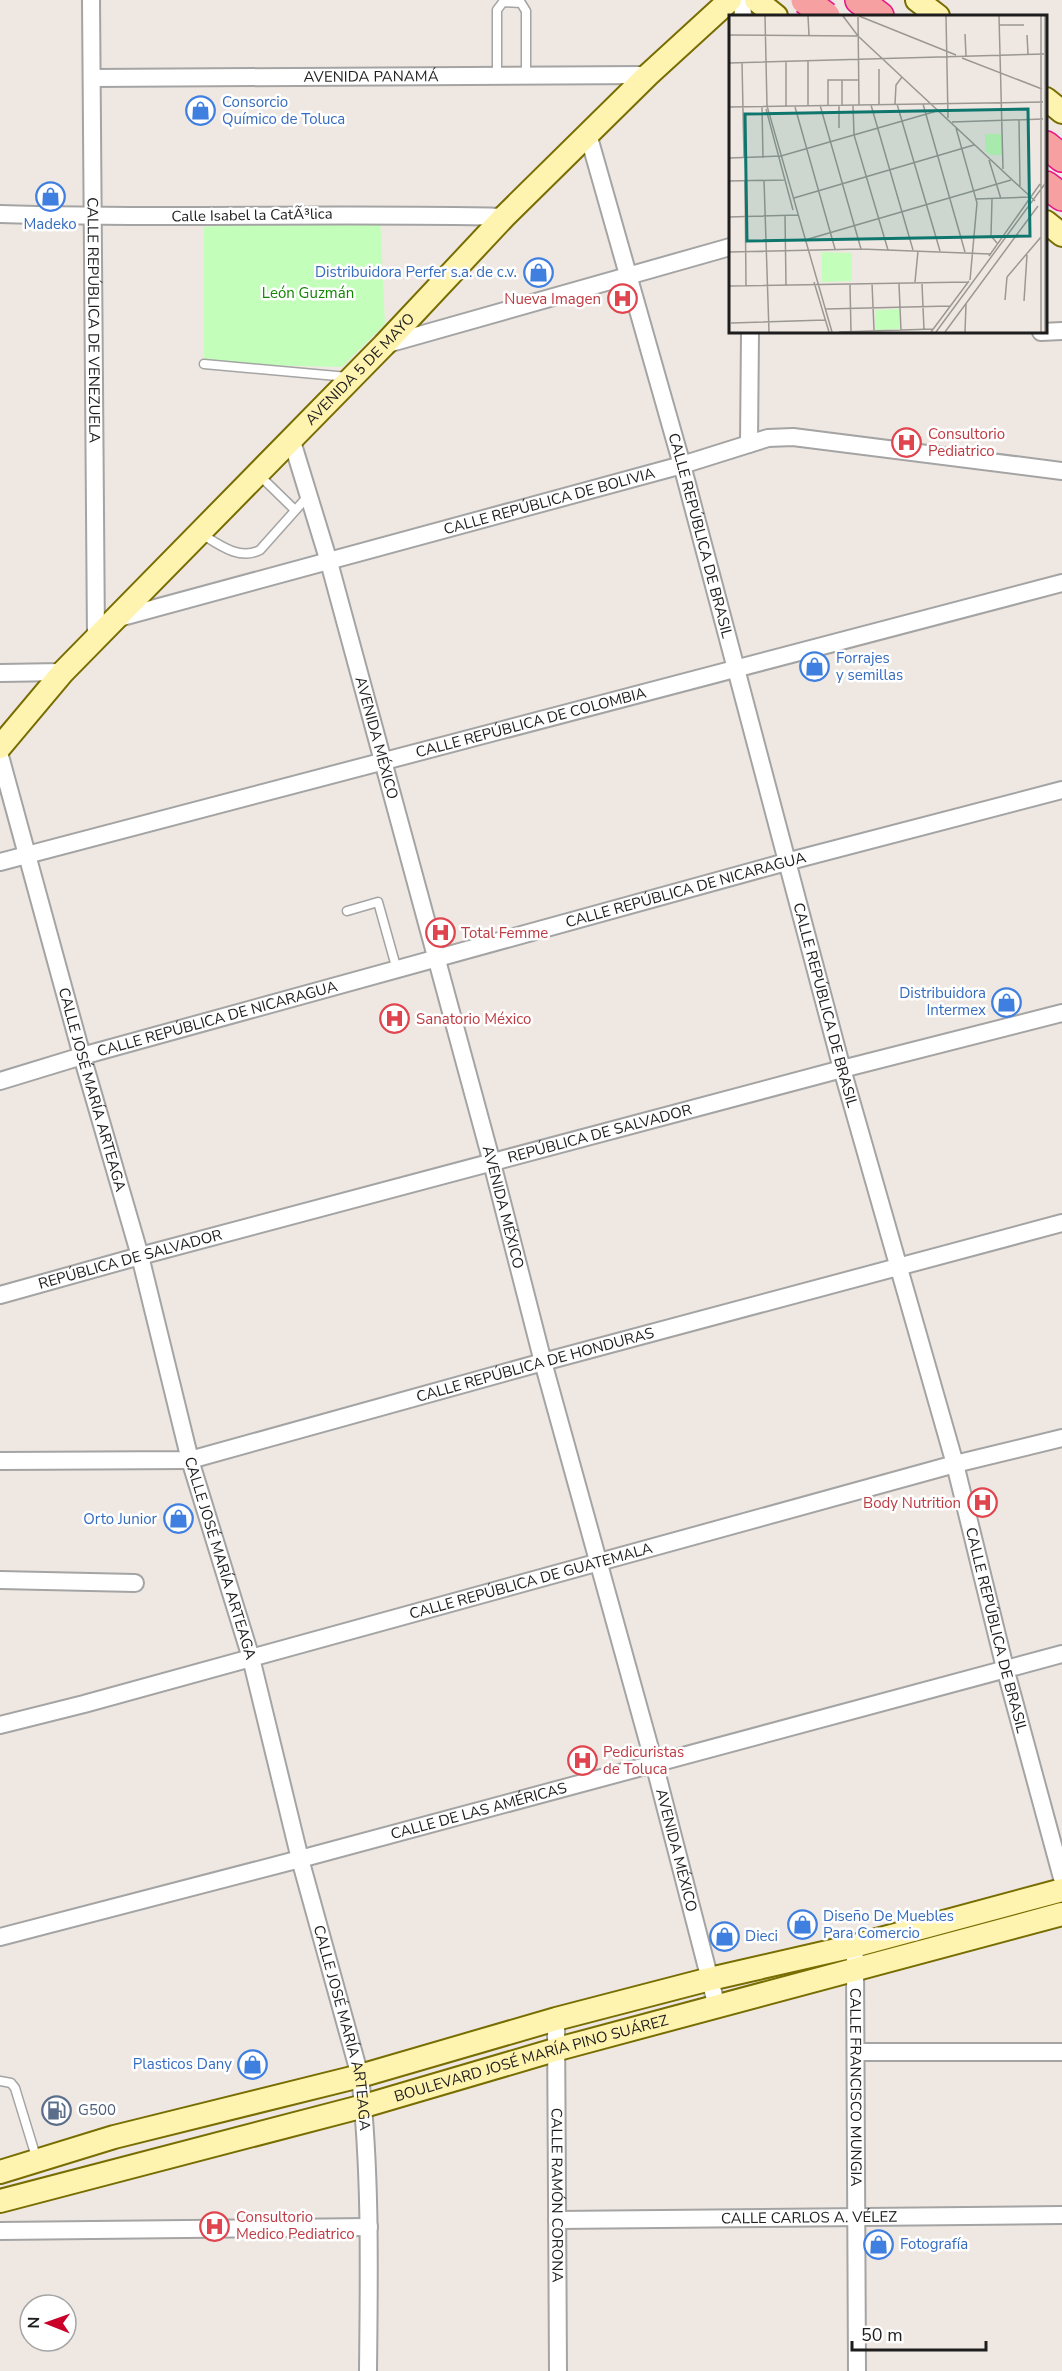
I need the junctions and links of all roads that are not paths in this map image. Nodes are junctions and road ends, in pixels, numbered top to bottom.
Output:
1 (91, 0) edge
2 (730, 0) edge
3 (742, 0) edge
4 (756, 0) edge
5 (805, 0) edge
6 (814, 0) edge
7 (859, 0) edge
8 (916, 0) edge
9 (743, 15) edge
10 (775, 15) edge
11 (809, 15) edge
12 (825, 15) edge
13 (879, 15) edge
14 (937, 15) edge
15 (648, 75) junction
16 (497, 76) junction
17 (526, 76) junction
18 (93, 78) junction
19 (1047, 100) edge
20 (1062, 112) edge
21 (588, 134) junction
22 (1047, 146) edge
23 (1062, 158) edge
24 (1047, 186) edge
25 (1062, 197) edge
26 (0, 214) edge
27 (93, 217) junction
28 (504, 217) junction
29 (1047, 223) edge
30 (1062, 235) edge
31 (729, 248) edge
32 (629, 276) junction
33 (750, 333) edge
34 (384, 345) junction
35 (204, 364) dead end
36 (351, 378) junction
37 (291, 438) junction
38 (749, 444) junction
39 (682, 465) junction
40 (1062, 471) edge
41 (258, 474) junction
42 (309, 495) junction
43 (295, 510) junction
44 (200, 533) junction
45 (329, 562) junction
46 (1062, 583) edge
47 (115, 619) junction
48 (96, 640) junction
49 (736, 668) junction
50 (63, 672) junction
51 (0, 673) edge
52 (0, 747) edge
53 (0, 756) edge
54 (381, 762) junction
55 (1062, 790) edge
56 (27, 855) junction
57 (0, 862) edge
58 (786, 862) junction
59 (347, 911) dead end
60 (436, 959) junction
61 (397, 970) junction
62 (1062, 1012) edge
63 (82, 1056) junction
64 (842, 1069) junction
65 (0, 1081) edge
66 (492, 1163) junction
67 (1062, 1223) edge
68 (140, 1256) junction
69 (900, 1267) junction
70 (0, 1295) edge
71 (543, 1362) junction
72 (1062, 1438) edge
73 (190, 1460) junction
74 (0, 1461) edge
75 (955, 1464) junction
76 (598, 1564) junction
77 (0, 1580) edge
78 (135, 1583) dead end
79 (1062, 1654) edge
80 (251, 1658) junction
81 (1005, 1668) junction
82 (0, 1725) edge
83 (654, 1763) junction
84 (300, 1859) junction
85 (1062, 1878) edge
86 (1062, 1890) edge
87 (1062, 1914) edge
88 (0, 1937) edge
89 (854, 1946) junction
90 (856, 1969) junction
91 (710, 1979) junction
92 (717, 2007) junction
93 (556, 2019) junction
94 (558, 2049) junction
95 (857, 2052) junction
96 (1062, 2052) edge
97 (360, 2076) junction
98 (0, 2081) edge
99 (364, 2106) junction
100 (114, 2137) junction
101 (37, 2161) junction
102 (122, 2170) junction
103 (0, 2172) edge
104 (0, 2201) edge
105 (1062, 2215) edge
106 (856, 2218) junction
107 (557, 2220) junction
108 (369, 2227) junction
109 (0, 2231) edge
110 (368, 2371) edge
111 (558, 2371) edge
112 (857, 2371) edge

1 - 18 street, CALLE REPÚBLICA DE VENEZUELA
2 - 15 main road, AVENIDA 5 DE MAYO
3 - 9 street
4 - 10 main road
5 - 12 highway, bridge
6 - 11 main road
7 - 13 highway
8 - 14 main road
15 - 17 street, AVENIDA PANAMÁ
15 - 21 main road, AVENIDA 5 DE MAYO
16 - 17 street, AVENIDA PANAMÁ
16 - 17 lane
16 - 18 street, AVENIDA PANAMÁ
18 - 27 street, CALLE REPÚBLICA DE VENEZUELA
19 - 20 main road
21 - 28 main road, AVENIDA 5 DE MAYO
21 - 32 street, CALLE REPÚBLICA DE BRASIL
22 - 23 highway
24 - 25 highway
26 - 27 street, Calle Isabel la CatÃ³lica
27 - 28 street, Calle Isabel la CatÃ³lica
27 - 48 street, CALLE REPÚBLICA DE VENEZUELA
28 - 34 main road, AVENIDA 5 DE MAYO
29 - 30 main road
31 - 32 street
32 - 34 street
32 - 39 street, CALLE REPÚBLICA DE BRASIL
33 - 38 street
34 - 36 main road, AVENIDA 5 DE MAYO
35 - 36 lane
36 - 37 main road, AVENIDA 5 DE MAYO
37 - 41 main road, AVENIDA 5 DE MAYO
37 - 42 street, AVENIDA MÉXICO
38 - 39 street, CALLE REPÚBLICA DE BOLIVIA
38 - 40 street, CALLE REPÚBLICA DE BOLIVIA
39 - 45 street, CALLE REPÚBLICA DE BOLIVIA
39 - 49 street, CALLE REPÚBLICA DE BRASIL
41 - 43 lane
41 - 44 main road, AVENIDA 5 DE MAYO
42 - 43 lane
42 - 45 street, AVENIDA MÉXICO
43 - 44 lane
44 - 47 main road, AVENIDA 5 DE MAYO
45 - 47 street, CALLE REPÚBLICA DE BOLIVIA
45 - 54 street, AVENIDA MÉXICO
46 - 49 street, CALLE REPÚBLICA DE COLOMBIA
47 - 48 main road, AVENIDA 5 DE MAYO
48 - 50 main road, AVENIDA 5 DE MAYO
49 - 54 street, CALLE REPÚBLICA DE COLOMBIA
49 - 58 street, CALLE REPÚBLICA DE BRASIL
50 - 51 street
50 - 52 main road, AVENIDA 5 DE MAYO
53 - 56 street, CALLE JOSÉ MARÍA ARTEAGA
54 - 56 street, CALLE REPÚBLICA DE COLOMBIA
54 - 60 street, AVENIDA MÉXICO
55 - 58 street, CALLE REPÚBLICA DE NICARAGUA
56 - 57 street, CALLE REPÚBLICA DE COLOMBIA
56 - 63 street, CALLE JOSÉ MARÍA ARTEAGA
58 - 60 street, CALLE REPÚBLICA DE NICARAGUA
58 - 64 street, CALLE REPÚBLICA DE BRASIL
59 - 61 lane
60 - 61 street, CALLE REPÚBLICA DE NICARAGUA
60 - 66 street, AVENIDA MÉXICO
61 - 63 street, CALLE REPÚBLICA DE NICARAGUA
62 - 64 street, REPÚBLICA DE SALVADOR
63 - 65 street, CALLE REPÚBLICA DE NICARAGUA
63 - 68 street, CALLE JOSÉ MARÍA ARTEAGA
64 - 66 street, REPÚBLICA DE SALVADOR
64 - 69 street, CALLE REPÚBLICA DE BRASIL
66 - 68 street, REPÚBLICA DE SALVADOR
66 - 71 street, AVENIDA MÉXICO
67 - 69 street, CALLE REPÚBLICA DE HONDURAS
68 - 70 street, REPÚBLICA DE SALVADOR
68 - 73 street, CALLE JOSÉ MARÍA ARTEAGA
69 - 71 street, CALLE REPÚBLICA DE HONDURAS
69 - 75 street, CALLE REPÚBLICA DE BRASIL
71 - 73 street, CALLE REPÚBLICA DE HONDURAS
71 - 76 street, AVENIDA MÉXICO
72 - 75 street, CALLE REPÚBLICA DE GUATEMALA
73 - 74 street, CALLE REPÚBLICA DE HONDURAS
73 - 80 street, CALLE JOSÉ MARÍA ARTEAGA
75 - 76 street, CALLE REPÚBLICA DE GUATEMALA
75 - 81 street, CALLE REPÚBLICA DE BRASIL
76 - 80 street, CALLE REPÚBLICA DE GUATEMALA
76 - 83 street, AVENIDA MÉXICO
77 - 78 street
79 - 81 street, CALLE DE LAS AMÉRICAS
80 - 82 street, CALLE REPÚBLICA DE GUATEMALA
80 - 84 street, CALLE JOSÉ MARÍA ARTEAGA
81 - 83 street, CALLE DE LAS AMÉRICAS
81 - 85 street, CALLE REPÚBLICA DE BRASIL
83 - 84 street, CALLE DE LAS AMÉRICAS
83 - 91 street, AVENIDA MÉXICO
84 - 88 street, CALLE DE LAS AMÉRICAS
84 - 97 street, CALLE JOSÉ MARÍA ARTEAGA
86 - 89 main road, BOULEVARD JOSÉ MARÍA PINO SUÁREZ
87 - 90 main road, BOULEVARD JOSÉ MARÍA PINO SUÁREZ
89 - 90 street, CALLE FRANCISCO MUNGIA
89 - 91 main road, BOULEVARD JOSÉ MARÍA PINO SUÁREZ
90 - 92 main road, BOULEVARD JOSÉ MARÍA PINO SUÁREZ
90 - 95 street, CALLE FRANCISCO MUNGIA
91 - 92 street, AVENIDA MÉXICO
91 - 93 main road, BOULEVARD JOSÉ MARÍA PINO SUÁREZ
92 - 94 main road, BOULEVARD JOSÉ MARÍA PINO SUÁREZ
93 - 94 street, CALLE RAMÓN CORONA
93 - 97 main road, BOULEVARD JOSÉ MARÍA PINO SUÁREZ
94 - 99 main road, BOULEVARD JOSÉ MARÍA PINO SUÁREZ
94 - 107 street, CALLE RAMÓN CORONA
95 - 96 street
95 - 106 street, CALLE FRANCISCO MUNGIA
97 - 99 street, CALLE JOSÉ MARÍA ARTEAGA
97 - 100 main road, BOULEVARD JOSÉ MARÍA PINO SUÁREZ
98 - 101 lane
99 - 102 main road, BOULEVARD JOSÉ MARÍA PINO SUÁREZ
99 - 108 street, CALLE JOSÉ MARÍA ARTEAGA
100 - 101 main road, BOULEVARD JOSÉ MARÍA PINO SUÁREZ
100 - 102 main road
101 - 103 main road, BOULEVARD JOSÉ MARÍA PINO SUÁREZ
102 - 104 main road, BOULEVARD JOSÉ MARÍA PINO SUÁREZ
105 - 106 street, CALLE CARLOS A. VÉLEZ
106 - 107 street, CALLE CARLOS A. VÉLEZ
106 - 112 street, CALLE FRANCISCO MUNGIA
107 - 111 street, CALLE RAMÓN CORONA
108 - 109 street
108 - 110 street, CALLE JOSÉ MARÍA ARTEAGA

